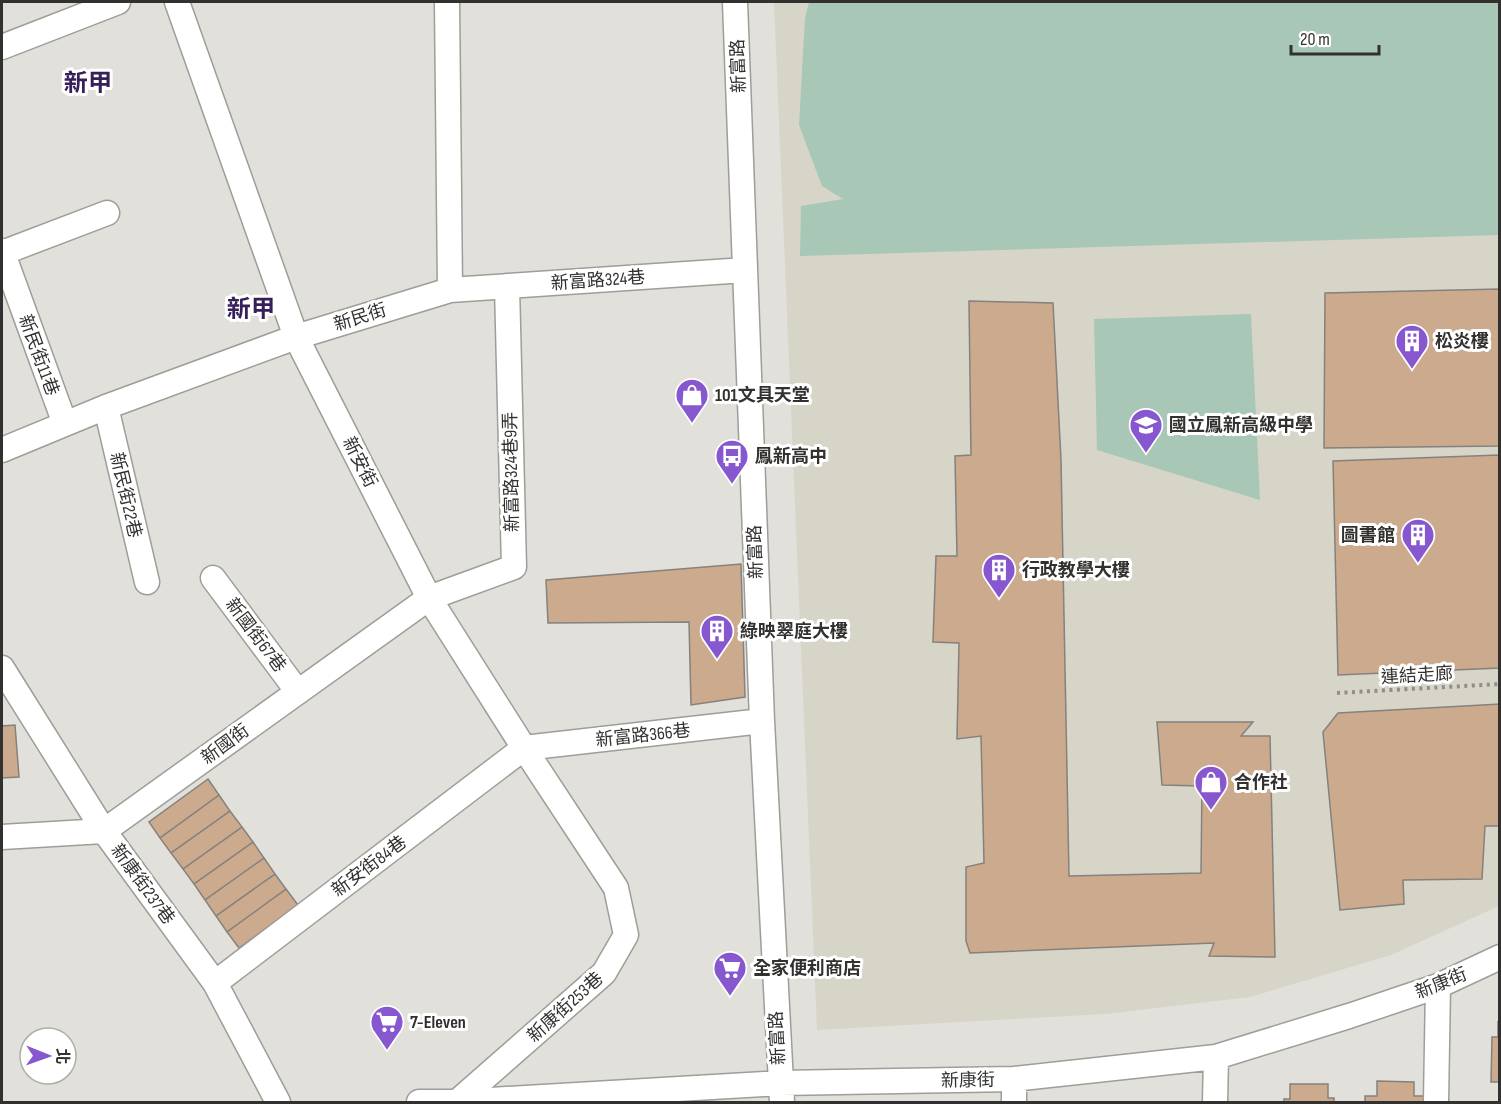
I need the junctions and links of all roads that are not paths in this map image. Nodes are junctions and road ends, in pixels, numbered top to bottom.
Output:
1 (118, 2) edge
2 (177, 2) edge
3 (447, 2) edge
4 (735, 2) edge
5 (2, 47) edge
6 (107, 213) dead end
7 (2, 252) edge
8 (745, 270) junction
9 (507, 286) junction
10 (450, 290) junction
11 (296, 337) junction
12 (106, 407) junction
13 (65, 424) junction
14 (2, 450) edge
15 (213, 578) dead end
16 (147, 582) dead end
17 (429, 598) junction
18 (2, 668) edge
19 (298, 692) junction
20 (762, 721) junction
21 (524, 748) junction
22 (104, 831) junction
23 (2, 837) edge
24 (616, 888) joint
25 (1500, 957) edge
26 (215, 983) junction
27 (1438, 986) junction
28 (1216, 1057) junction
29 (1014, 1091) edge
30 (781, 1093) edge
31 (278, 1102) edge
32 (419, 1102) edge
33 (457, 1102) edge
34 (1215, 1102) edge
35 (1436, 1102) edge

1 - 5 street
2 - 11 street, 新安街
3 - 10 street
4 - 8 street, 新富路
6 - 7 street
7 - 13 street, 新民街11巷
8 - 9 street, 新富路324巷
8 - 20 street, 新富路
9 - 10 street, 新富路324巷
9 - 17 street, 新富路324巷9弄
10 - 11 street, 新民街
11 - 12 street, 新民街
11 - 17 street, 新安街
12 - 13 street, 新民街
12 - 16 street, 新民街22巷
13 - 14 street, 新民街
15 - 19 street, 新國街67巷
17 - 19 street, 新國街
17 - 21 street, 新安街
18 - 22 street, 新康街237巷
19 - 22 street, 新國街
20 - 21 street, 新富路366巷
20 - 30 street, 新富路
21 - 24 street, 新安街
21 - 26 street, 新安街84巷
22 - 23 street
22 - 26 street, 新康街237巷
24 - 33 street, 新康街253巷
25 - 27 street, 新康街
26 - 31 street, 新康街237巷
27 - 28 street, 新康街
27 - 35 street
28 - 29 street, 新康街
28 - 34 street
29 - 30 street, 新康街
30 - 33 street, 新康街
32 - 33 street, 新康街

